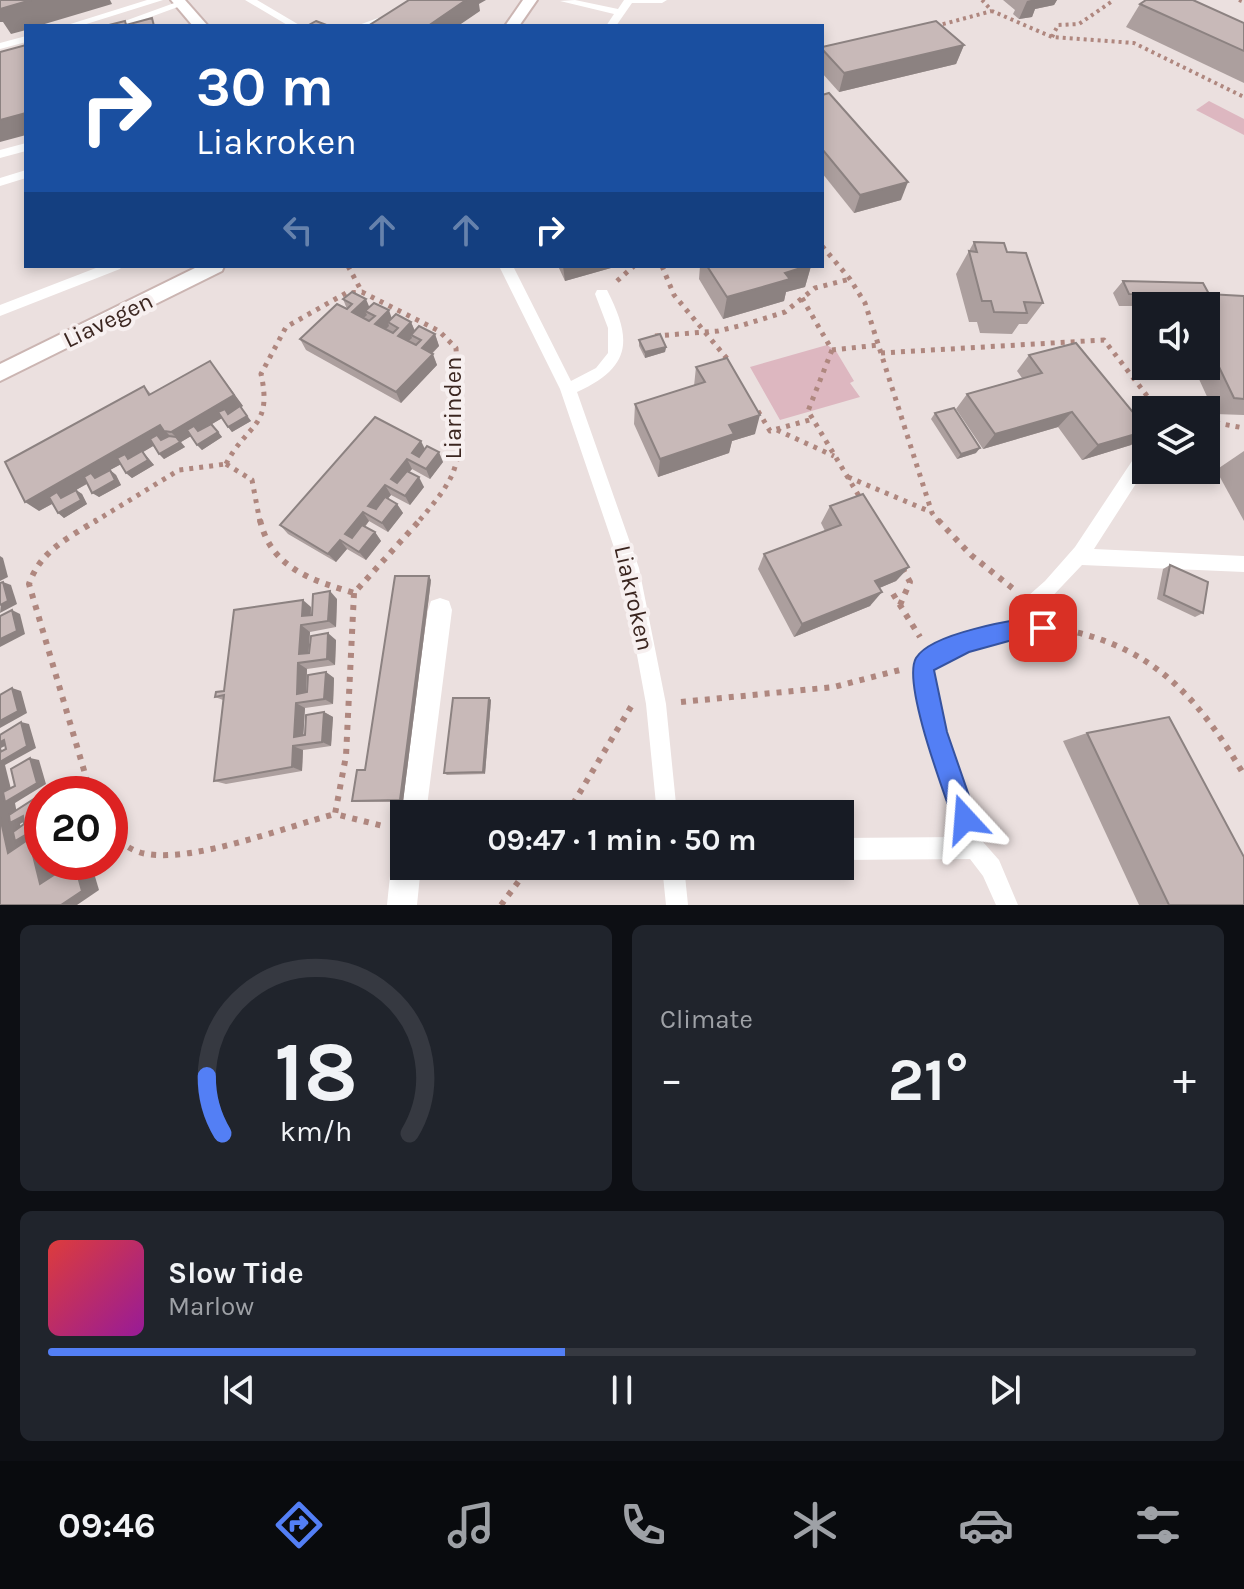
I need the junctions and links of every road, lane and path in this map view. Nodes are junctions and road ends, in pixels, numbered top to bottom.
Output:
1 (158, 0) edge
2 (250, 0) edge
3 (530, 0) edge
4 (631, 0) edge
5 (662, 0) edge
6 (982, 0) edge
7 (1114, 0) edge
8 (179, 1) edge
9 (565, 1) edge
10 (992, 11) junction
11 (620, 12) junction
12 (378, 21) edge
13 (76, 24) edge
14 (121, 24) edge
15 (199, 24) edge
16 (292, 24) edge
17 (368, 24) edge
18 (513, 24) edge
19 (612, 24) edge
20 (929, 28) edge
21 (1052, 37) junction
22 (24, 40) edge
23 (0, 46) edge
24 (1244, 97) edge
25 (24, 148) edge
26 (0, 154) edge
27 (24, 175) edge
28 (0, 182) edge
29 (824, 248) edge
30 (106, 268) edge
31 (211, 268) edge
32 (349, 268) edge
33 (507, 268) edge
34 (663, 268) edge
35 (850, 279) junction
36 (362, 292) junction
37 (602, 294) dead end
38 (802, 298) junction
39 (0, 311) edge
40 (704, 331) junction
41 (646, 339) edge
42 (879, 345) junction
43 (832, 350) junction
44 (881, 353) junction
45 (736, 372) edge
46 (0, 373) edge
47 (568, 389) junction
48 (1147, 396) edge
49 (756, 407) edge
50 (813, 419) junction
51 (1220, 424) edge
52 (1244, 428) edge
53 (773, 430) junction
54 (836, 456) junction
55 (226, 464) junction
56 (1132, 474) edge
57 (847, 477) junction
58 (863, 503) edge
59 (932, 513) junction
60 (894, 556) edge
61 (1081, 557) junction
62 (1244, 564) edge
63 (354, 593) junction
64 (893, 594) edge
65 (1034, 602) junction
66 (900, 605) junction
67 (440, 610) dead end
68 (1043, 628) junction
69 (929, 660) junction
70 (656, 704) junction
71 (1244, 775) edge
72 (86, 776) edge
73 (405, 800) edge
74 (575, 800) edge
75 (666, 800) edge
76 (335, 814) junction
77 (390, 820) edge
78 (128, 847) edge
79 (975, 848) junction
80 (854, 849) edge
81 (405, 880) edge
82 (520, 880) edge
83 (674, 880) edge
84 (402, 905) edge
85 (501, 905) edge
86 (677, 905) edge
87 (1007, 905) edge

1 - 13 lane
2 - 16 lane
3 - 18 main road
4 - 5 lane
4 - 11 lane
6 - 10 path
7 - 21 path
8 - 14 lane
8 - 15 main road
9 - 11 lane
10 - 20 path
10 - 21 path
11 - 19 lane
12 - 17 lane
21 - 24 path
22 - 23 lane
25 - 26 lane
27 - 28 lane
29 - 35 path
30 - 39 lane
31 - 46 main road, Liavegen
32 - 36 path
33 - 47 lane, Liakroken
34 - 40 path
35 - 38 path
35 - 42 path
36 - 55 path
36 - 63 path, Liarinden
37 - 47 lane
38 - 40 path
38 - 43 path
40 - 41 path
40 - 45 path
42 - 43 path
42 - 44 path
43 - 50 path
44 - 48 path
44 - 59 path
47 - 70 lane, Liakroken
49 - 53 path
50 - 53 path
50 - 54 path
51 - 52 path
53 - 54 path
54 - 57 path
55 - 63 path
55 - 72 path
56 - 61 lane
57 - 58 path
57 - 59 path
59 - 65 path
60 - 66 path
61 - 62 lane
61 - 65 lane
63 - 76 path
64 - 66 path
65 - 68 lane
66 - 69 path
67 - 73 main road
68 - 69 lane
68 - 71 path
69 - 70 path
69 - 79 lane
70 - 74 path
70 - 75 lane, Liakroken
76 - 77 path
76 - 78 path
79 - 80 lane
79 - 87 lane
81 - 84 main road
82 - 85 path
83 - 86 lane

